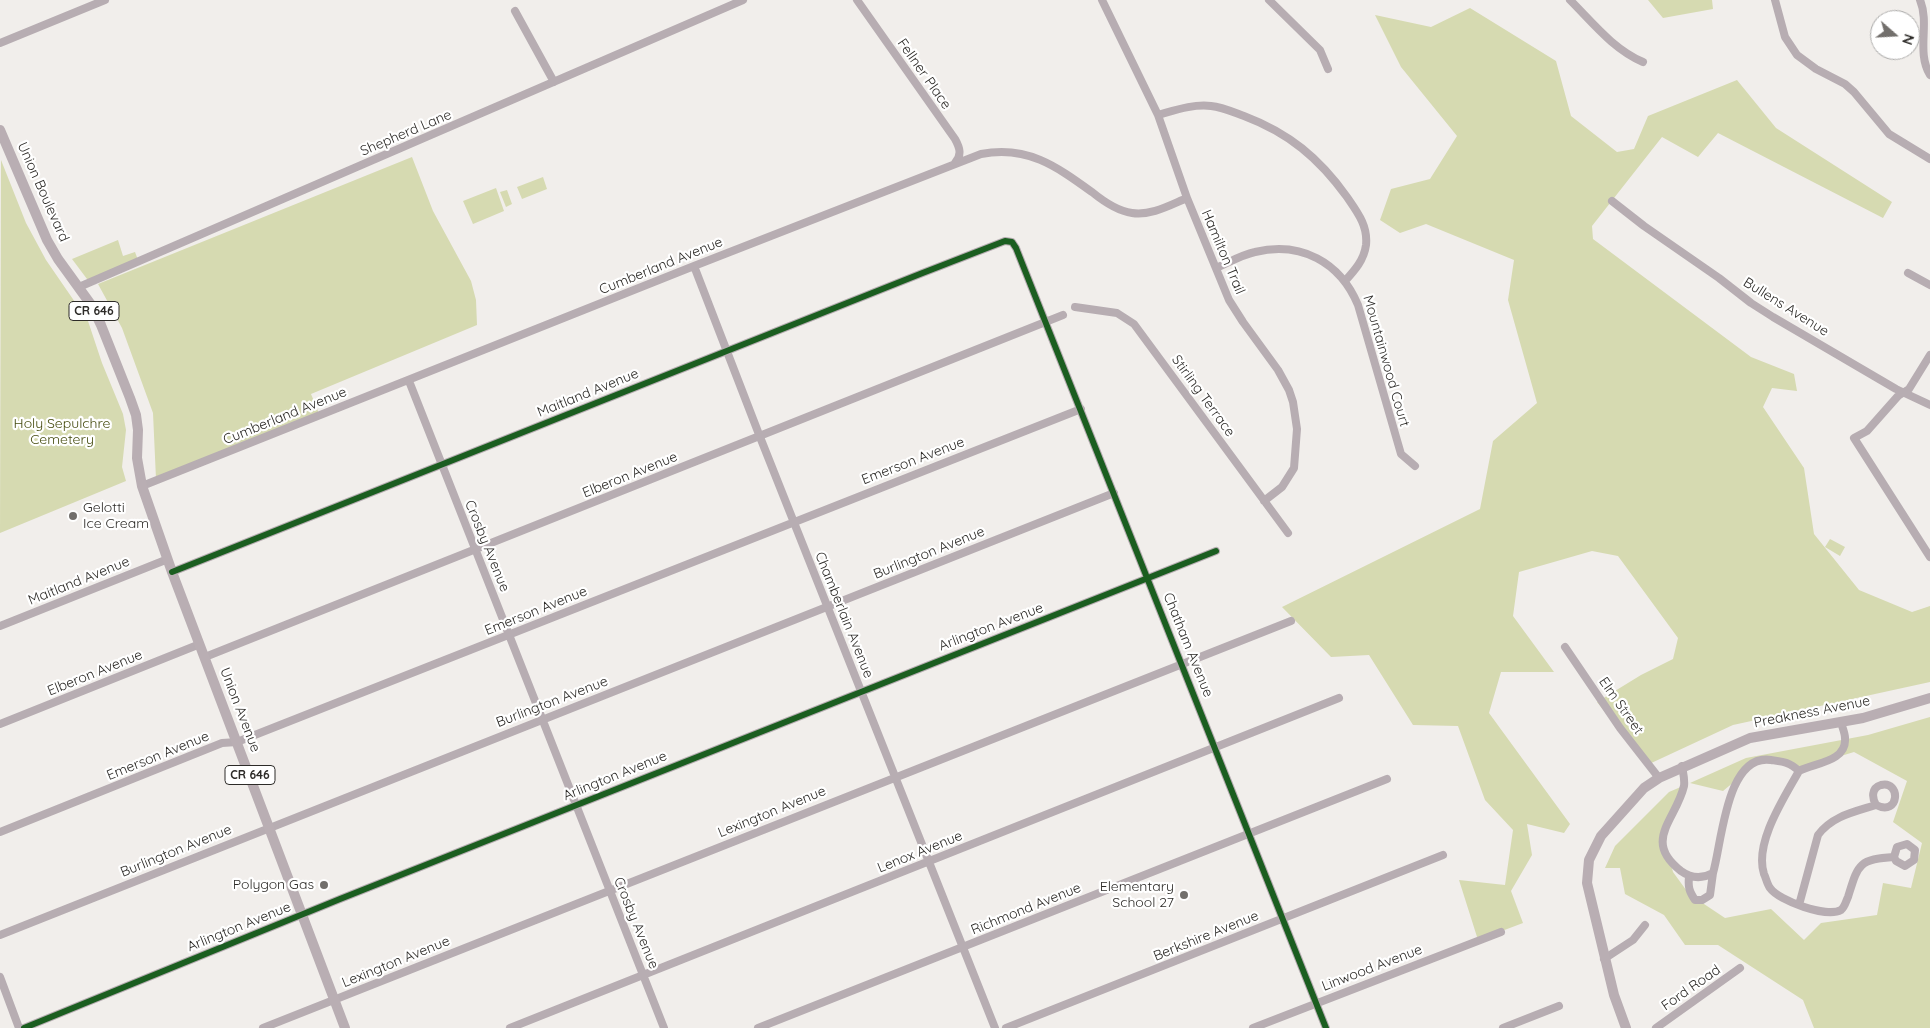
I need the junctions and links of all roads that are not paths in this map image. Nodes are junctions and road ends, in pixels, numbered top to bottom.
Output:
1 (105, 0) edge
2 (743, 0) edge
3 (857, 0) edge
4 (1102, 0) edge
5 (1269, 0) edge
6 (1570, 0) edge
7 (1776, 0) edge
8 (1920, 0) edge
9 (515, 11) dead end
10 (0, 43) edge
11 (1643, 62) dead end
12 (1328, 69) dead end
13 (1930, 75) edge
14 (554, 82) junction
15 (1158, 115) junction
16 (0, 130) edge
17 (1930, 159) edge
18 (955, 163) junction
19 (1187, 198) junction
20 (1612, 201) dead end
21 (1014, 243) joint
22 (694, 266) junction
23 (1216, 268) junction
24 (1908, 273) dead end
25 (1345, 281) junction
26 (1930, 285) edge
27 (79, 287) junction
28 (1075, 307) dead end
29 (1063, 315) dead end
30 (1046, 323) junction
31 (727, 351) junction
32 (1930, 355) edge
33 (409, 381) junction
34 (1904, 393) junction
35 (1930, 405) edge
36 (1081, 408) junction
37 (760, 437) junction
38 (441, 465) junction
39 (1415, 466) dead end
40 (142, 486) junction
41 (1114, 493) junction
42 (1264, 501) junction
43 (794, 521) junction
44 (1288, 533) dead end
45 (476, 550) junction
46 (1216, 551) dead end
47 (1930, 557) edge
48 (168, 558) junction
49 (172, 572) junction
50 (1148, 578) junction
51 (828, 607) junction
52 (1291, 620) dead end
53 (0, 626) edge
54 (509, 635) junction
55 (200, 644) junction
56 (1565, 647) dead end
57 (205, 657) junction
58 (1182, 664) junction
59 (862, 692) junction
60 (1339, 698) dead end
61 (1930, 698) edge
62 (542, 719) junction
63 (1841, 722) junction
64 (0, 724) edge
65 (237, 742) junction
66 (1215, 748) junction
67 (1682, 766) junction
68 (1799, 771) junction
69 (895, 777) junction
70 (1659, 778) junction
71 (1387, 779) dead end
72 (576, 805) junction
73 (1876, 805) dead end
74 (269, 827) junction
75 (0, 832) edge
76 (1249, 834) junction
77 (1443, 855) dead end
78 (1894, 857) dead end
79 (929, 861) junction
80 (1713, 873) junction
81 (1689, 877) junction
82 (609, 890) junction
83 (1799, 905) junction
84 (302, 914) junction
85 (1282, 919) junction
86 (1645, 925) dead end
87 (1501, 932) dead end
88 (0, 935) edge
89 (963, 947) junction
90 (1604, 959) junction
91 (1740, 968) dead end
92 (643, 975) junction
93 (0, 977) edge
94 (334, 1000) junction
95 (1316, 1003) junction
96 (1559, 1006) dead end
97 (19, 1028) edge
98 (24, 1028) edge
99 (263, 1028) edge
100 (345, 1028) edge
101 (510, 1028) edge
102 (664, 1028) edge
103 (758, 1028) edge
104 (995, 1028) edge
105 (1006, 1028) edge
106 (1253, 1028) edge
107 (1326, 1028) edge
108 (1504, 1028) edge
109 (1626, 1028) edge
110 (1656, 1028) edge

1 - 10 street
2 - 14 street, Shepherd Lane
3 - 18 street, Fellner Place
4 - 15 street, Hamilton Trail
5 - 12 street
6 - 11 street
7 - 17 street
8 - 13 street
9 - 14 street
14 - 27 street, Shepherd Lane
15 - 19 street, Hamilton Trail
15 - 25 street
16 - 27 main road, Union Boulevard / CR 646
18 - 19 street, Cumberland Avenue
18 - 22 street, Cumberland Avenue
19 - 23 street, Hamilton Trail
20 - 34 street, Bullens Avenue
21 - 30 street, Chatham Avenue
21 - 31 street, Maitland Avenue
22 - 31 street, Chamberlain Avenue
22 - 33 street, Cumberland Avenue
23 - 25 street, Mountainwood Court
23 - 42 street, Hamilton Trail
24 - 26 street
25 - 39 street, Mountainwood Court
27 - 40 main road, Union Boulevard / CR 646
28 - 42 street, Stirling Terrace
29 - 30 street, Elberon Avenue
30 - 36 street, Chatham Avenue
30 - 37 street, Elberon Avenue
31 - 37 street, Chamberlain Avenue
31 - 38 street, Maitland Avenue
32 - 34 street
33 - 38 street, Crosby Avenue
33 - 40 street, Cumberland Avenue
34 - 35 street, Bullens Avenue
34 - 47 street
36 - 41 street, Chatham Avenue
36 - 43 street, Emerson Avenue
37 - 43 street, Chamberlain Avenue
37 - 45 street, Elberon Avenue
38 - 45 street, Crosby Avenue
38 - 49 street, Maitland Avenue
40 - 48 main road, Union Avenue / CR 646
41 - 50 street, Chatham Avenue
41 - 51 street, Burlington Avenue
42 - 44 street, Stirling Terrace
43 - 51 street, Chamberlain Avenue
43 - 54 street, Emerson Avenue
45 - 54 street, Crosby Avenue
45 - 57 street, Elberon Avenue
46 - 50 street, Arlington Avenue
48 - 49 main road, Union Avenue / CR 646
48 - 53 street, Maitland Avenue
49 - 55 main road, Union Avenue / CR 646
50 - 58 street, Chatham Avenue
50 - 59 street, Arlington Avenue
51 - 59 street, Chamberlain Avenue
51 - 62 street, Burlington Avenue
52 - 58 street, Lexington Avenue
54 - 62 street, Crosby Avenue
54 - 65 street, Emerson Avenue
55 - 57 main road, Union Avenue / CR 646
55 - 64 street, Elberon Avenue
56 - 70 street, Elm Street
57 - 65 main road, Union Avenue / CR 646
58 - 66 street, Chatham Avenue
58 - 69 street, Lexington Avenue
59 - 69 street, Chamberlain Avenue
59 - 72 street, Arlington Avenue
60 - 66 street, Lenox Avenue
61 - 63 main road, Preakness Avenue
62 - 72 street, Crosby Avenue
62 - 74 street, Burlington Avenue
63 - 67 main road, Preakness Avenue
63 - 68 street
65 - 74 main road, Union Avenue / CR 646
65 - 75 street, Emerson Avenue
66 - 76 street, Chatham Avenue
66 - 79 street, Lenox Avenue
67 - 70 main road, Preakness Avenue
67 - 81 street
68 - 80 street
68 - 83 street
69 - 79 street, Chamberlain Avenue
69 - 82 street, Lexington Avenue
70 - 90 main road, Preakness Avenue
71 - 76 street, Richmond Avenue
72 - 82 street, Crosby Avenue
72 - 84 street, Arlington Avenue
73 - 83 street
74 - 84 main road, Union Avenue / CR 646
74 - 88 street, Burlington Avenue
76 - 85 street, Chatham Avenue
76 - 89 street, Richmond Avenue
77 - 85 street, Berkshire Avenue
78 - 83 street
79 - 89 street, Chamberlain Avenue
79 - 92 street, Lenox Avenue
80 - 81 street
80 - 81 street
82 - 92 street, Crosby Avenue
82 - 94 street, Lexington Avenue
84 - 94 main road, Union Avenue / CR 646
84 - 98 street, Arlington Avenue
85 - 95 street, Chatham Avenue
85 - 105 street, Berkshire Avenue
86 - 90 street
87 - 95 street, Linwood Avenue
89 - 103 street, Richmond Avenue
89 - 104 street, Chamberlain Avenue
90 - 109 main road, Preakness Avenue
91 - 110 street, Ford Road
92 - 101 street, Lenox Avenue
92 - 102 street, Crosby Avenue
93 - 97 street
94 - 99 street, Lexington Avenue
94 - 100 main road, Union Avenue / CR 646
95 - 106 street, Linwood Avenue
95 - 107 street, Chatham Avenue
96 - 108 street

